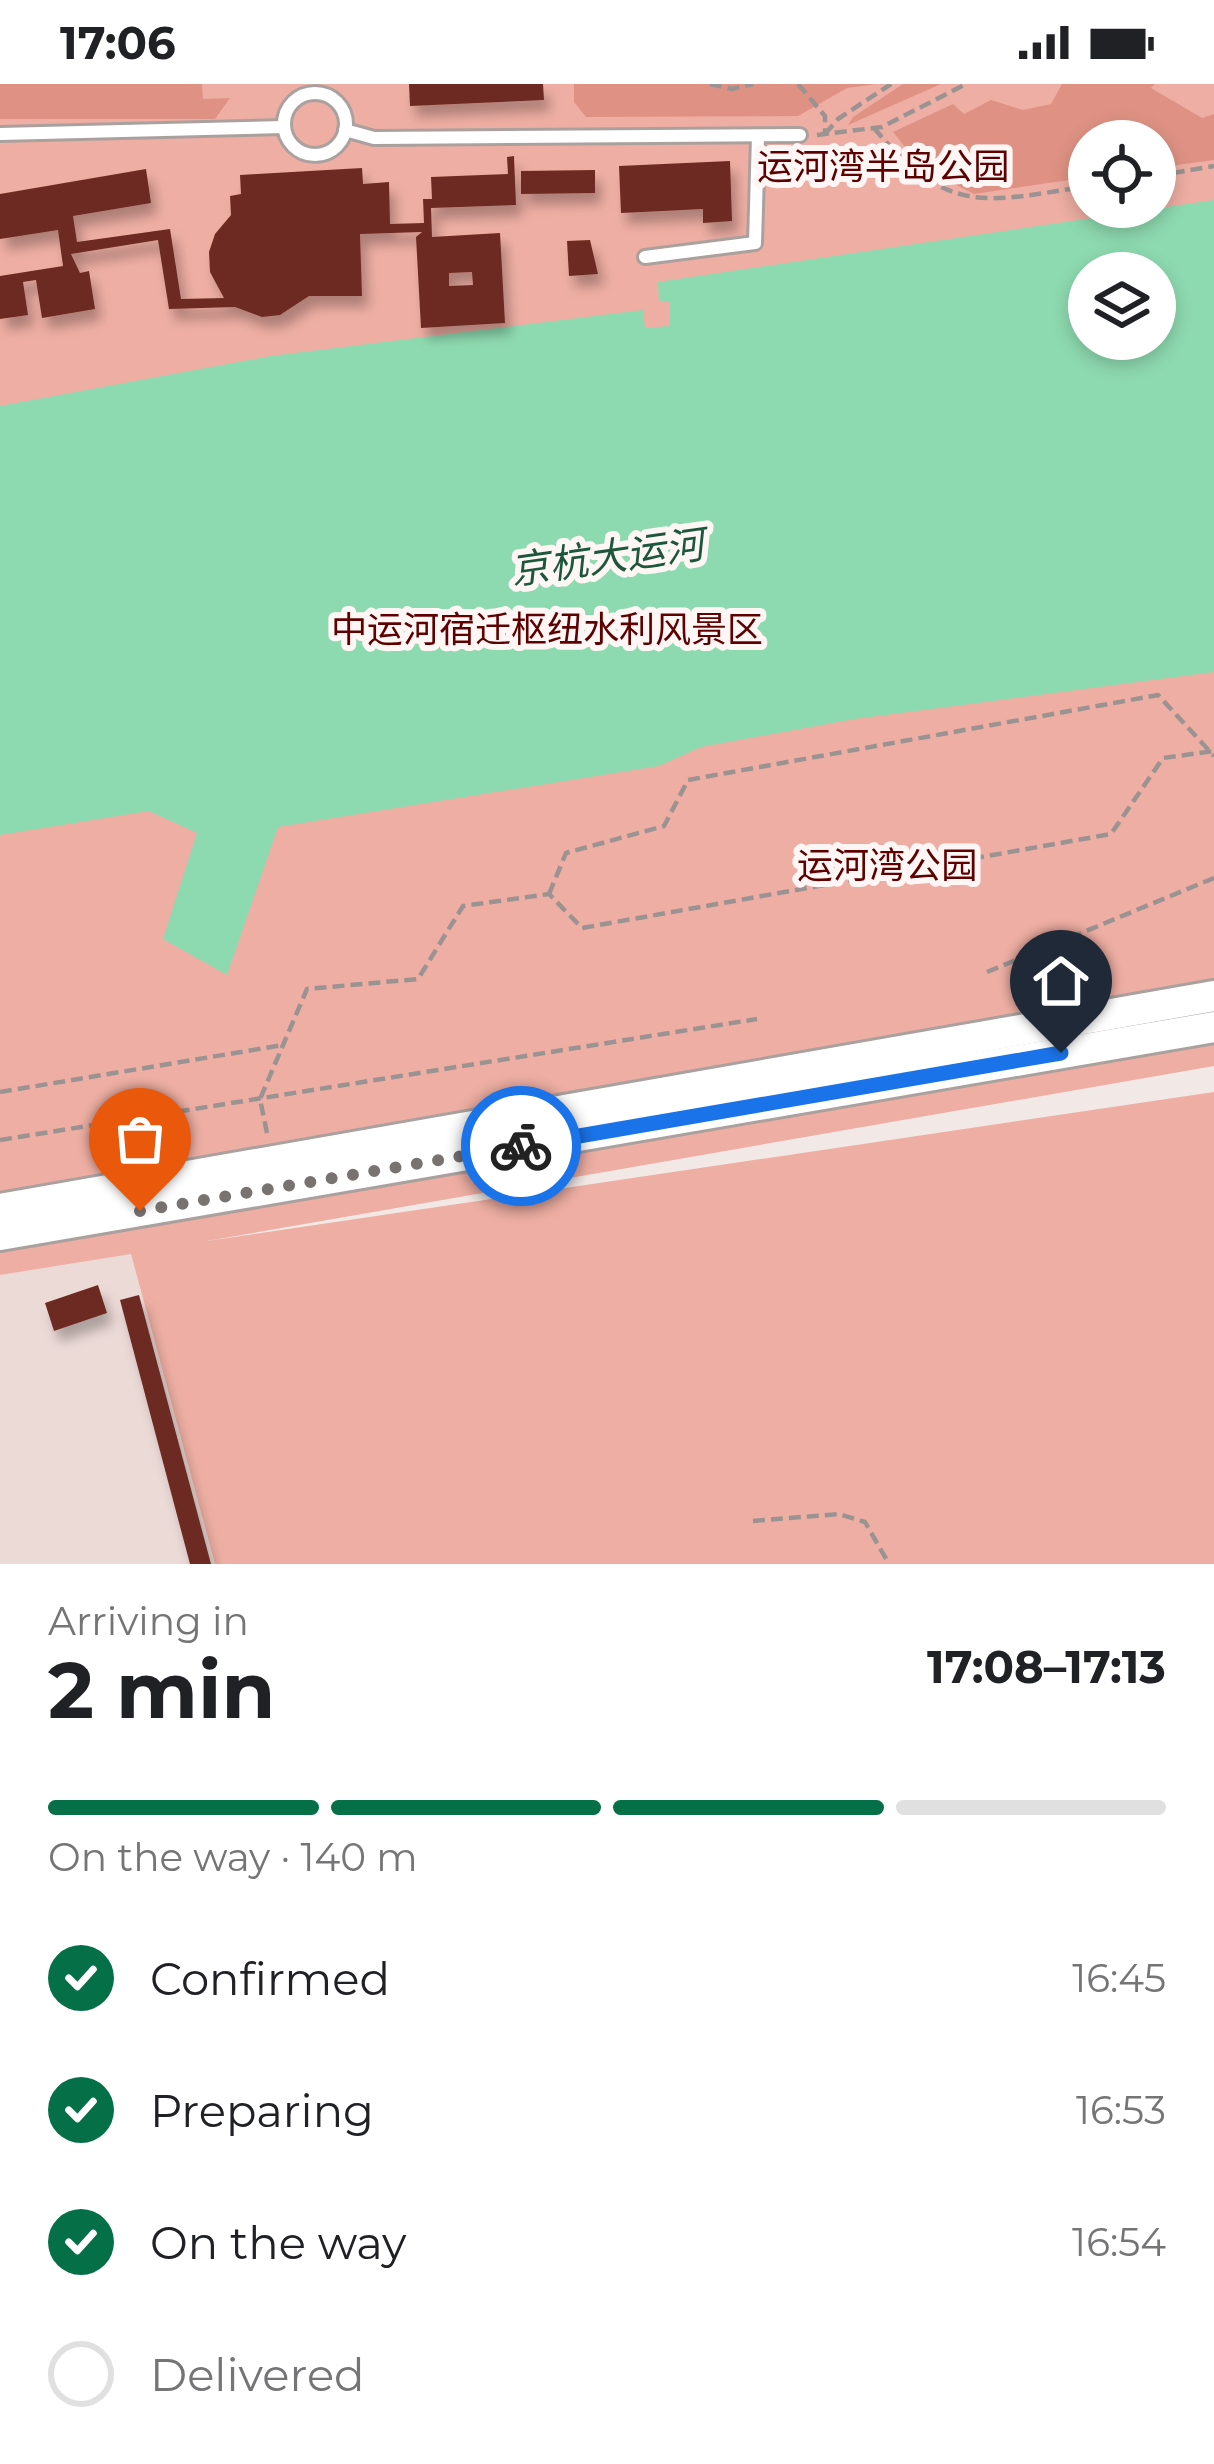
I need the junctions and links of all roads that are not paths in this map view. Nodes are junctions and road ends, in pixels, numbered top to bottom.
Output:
1 (313, 89) edge
2 (284, 127) junction
3 (345, 130) junction
4 (0, 134) edge
5 (800, 135) road end
6 (758, 136) junction
7 (646, 256) dead end
8 (1214, 996) edge
9 (1214, 1027) edge
10 (0, 1209) edge
11 (0, 1235) edge

1 - 2 lane
1 - 3 lane
2 - 3 lane
2 - 4 lane
3 - 6 lane
5 - 6 lane
6 - 7 lane
8 - 10 street
9 - 11 street

